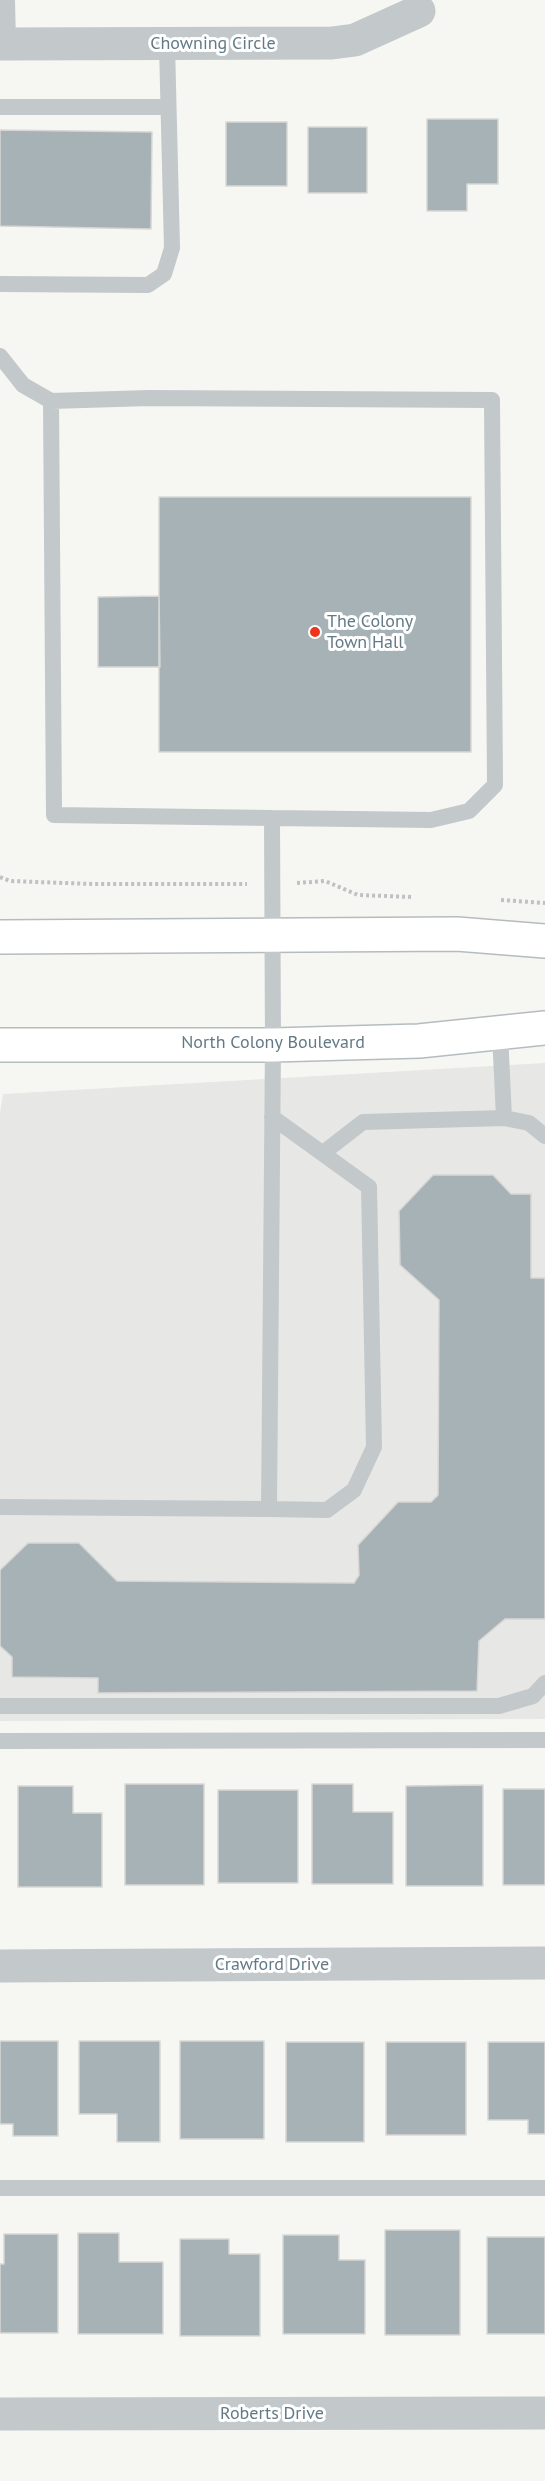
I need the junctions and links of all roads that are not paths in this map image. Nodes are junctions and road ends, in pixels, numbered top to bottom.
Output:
1 (8, 0) edge
2 (419, 11) dead end
3 (4, 44) edge
4 (167, 45) junction
5 (0, 107) edge
6 (167, 107) junction
7 (0, 284) edge
8 (0, 356) edge
9 (51, 401) junction
10 (272, 818) junction
11 (271, 936) junction
12 (0, 937) edge
13 (545, 941) edge
14 (545, 1028) edge
15 (500, 1033) junction
16 (0, 1045) edge
17 (273, 1045) junction
18 (272, 1117) junction
19 (504, 1118) junction
20 (545, 1136) edge
21 (323, 1153) junction
22 (0, 1507) edge
23 (269, 1509) junction
24 (545, 1683) edge
25 (0, 1706) edge
26 (545, 1740) edge
27 (0, 1741) edge
28 (545, 1964) edge
29 (0, 1966) edge
30 (0, 2188) edge
31 (545, 2188) edge
32 (0, 2414) edge
33 (545, 2414) edge

1 - 3 lane
2 - 4 street, Chowning Circle
3 - 4 street, Chowning Circle
4 - 6 lane
5 - 6 lane
6 - 7 lane
8 - 9 lane
9 - 10 lane
9 - 10 lane
10 - 11 lane
11 - 12 main road
11 - 13 main road
11 - 17 lane
14 - 15 main road, North Colony Boulevard
15 - 17 main road, North Colony Boulevard
15 - 19 lane
16 - 17 main road, North Colony Boulevard
17 - 18 lane
18 - 21 lane
18 - 23 lane
19 - 20 lane
19 - 21 lane
21 - 23 lane
22 - 23 lane
24 - 25 lane
26 - 27 lane
28 - 29 street, Crawford Drive
30 - 31 lane
32 - 33 street, Roberts Drive

